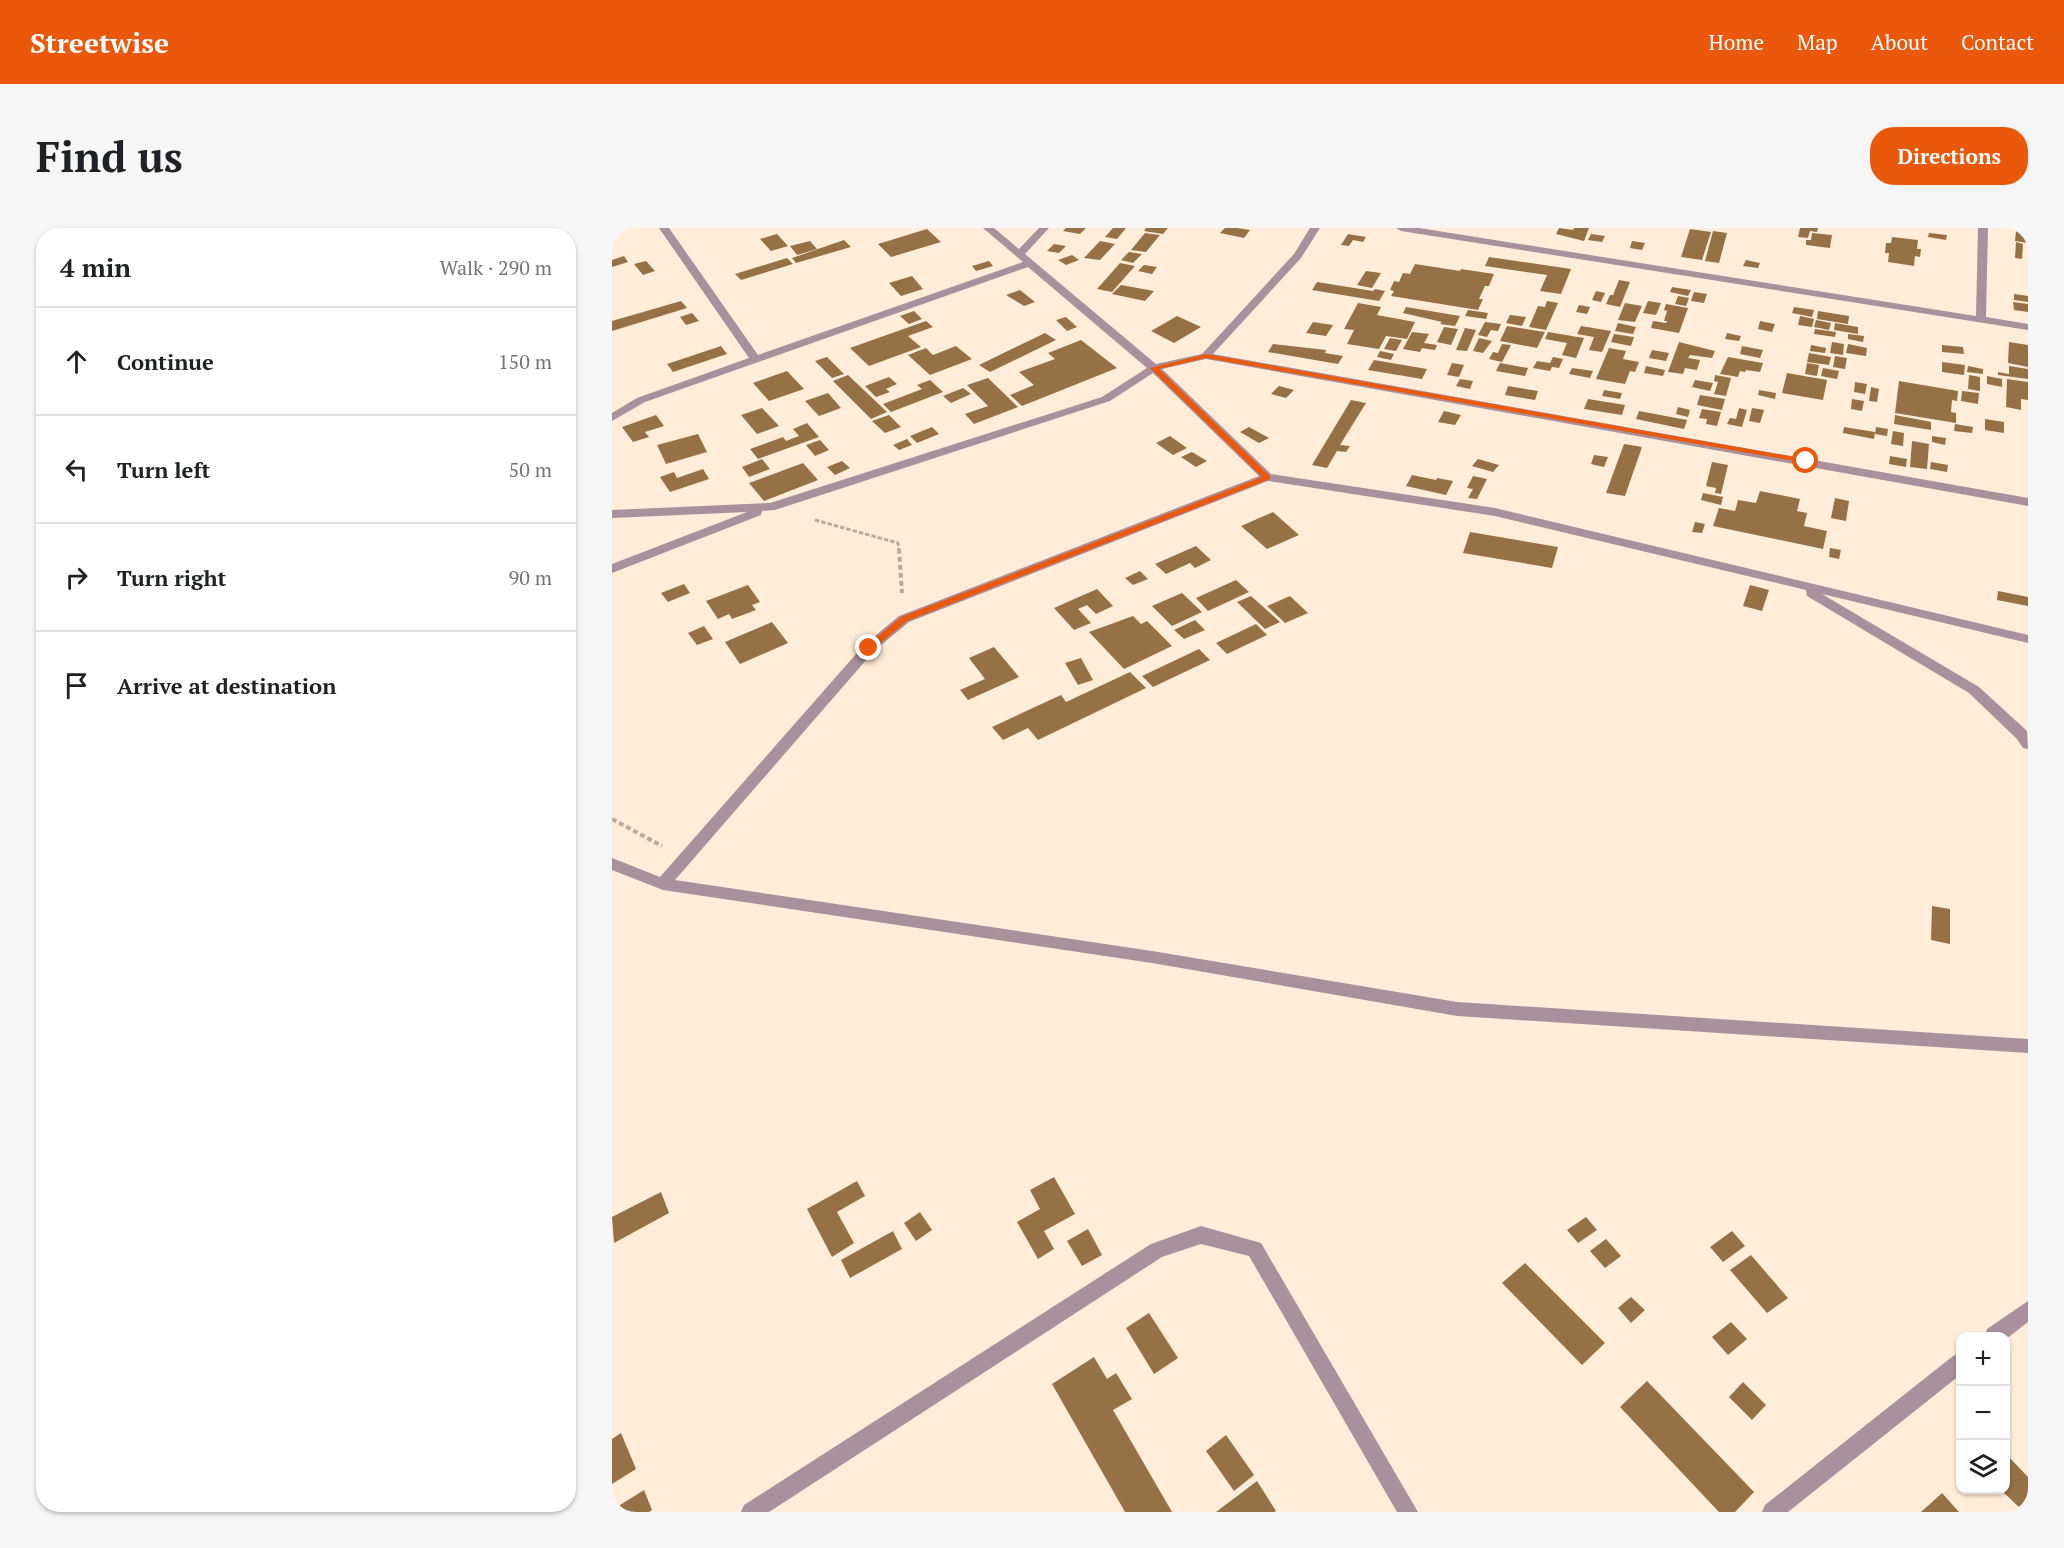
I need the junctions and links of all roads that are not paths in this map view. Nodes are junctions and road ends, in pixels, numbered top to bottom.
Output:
1 (664, 228) edge
2 (988, 228) edge
3 (1044, 228) edge
4 (1316, 228) edge
5 (1401, 228) edge
6 (1983, 228) edge
7 (1019, 255) junction
8 (1030, 263) junction
9 (1981, 320) junction
10 (2028, 327) edge
11 (1206, 356) junction
12 (755, 359) junction
13 (1154, 368) junction
14 (612, 418) edge
15 (1267, 477) junction
16 (2028, 502) edge
17 (771, 507) junction
18 (612, 514) edge
19 (612, 569) edge
20 (1796, 584) junction
21 (2026, 639) edge
22 (2028, 744) edge
23 (612, 864) edge
24 (663, 884) junction
25 (2028, 1046) edge
26 (2028, 1310) edge
27 (1999, 1332) edge
28 (1956, 1366) edge
29 (752, 1512) edge
30 (1408, 1512) edge
31 (1772, 1512) edge

1 - 12 street
2 - 7 street
3 - 7 street
4 - 11 street
5 - 9 street
6 - 9 street
7 - 8 street
8 - 12 street
8 - 13 street
9 - 10 street
11 - 13 street
11 - 16 street
12 - 14 street
13 - 15 street
13 - 17 street
15 - 20 street
15 - 24 street
17 - 18 street
17 - 19 street
20 - 21 street
20 - 22 street
23 - 24 street
24 - 25 street
26 - 27 street
28 - 31 street
29 - 30 street

